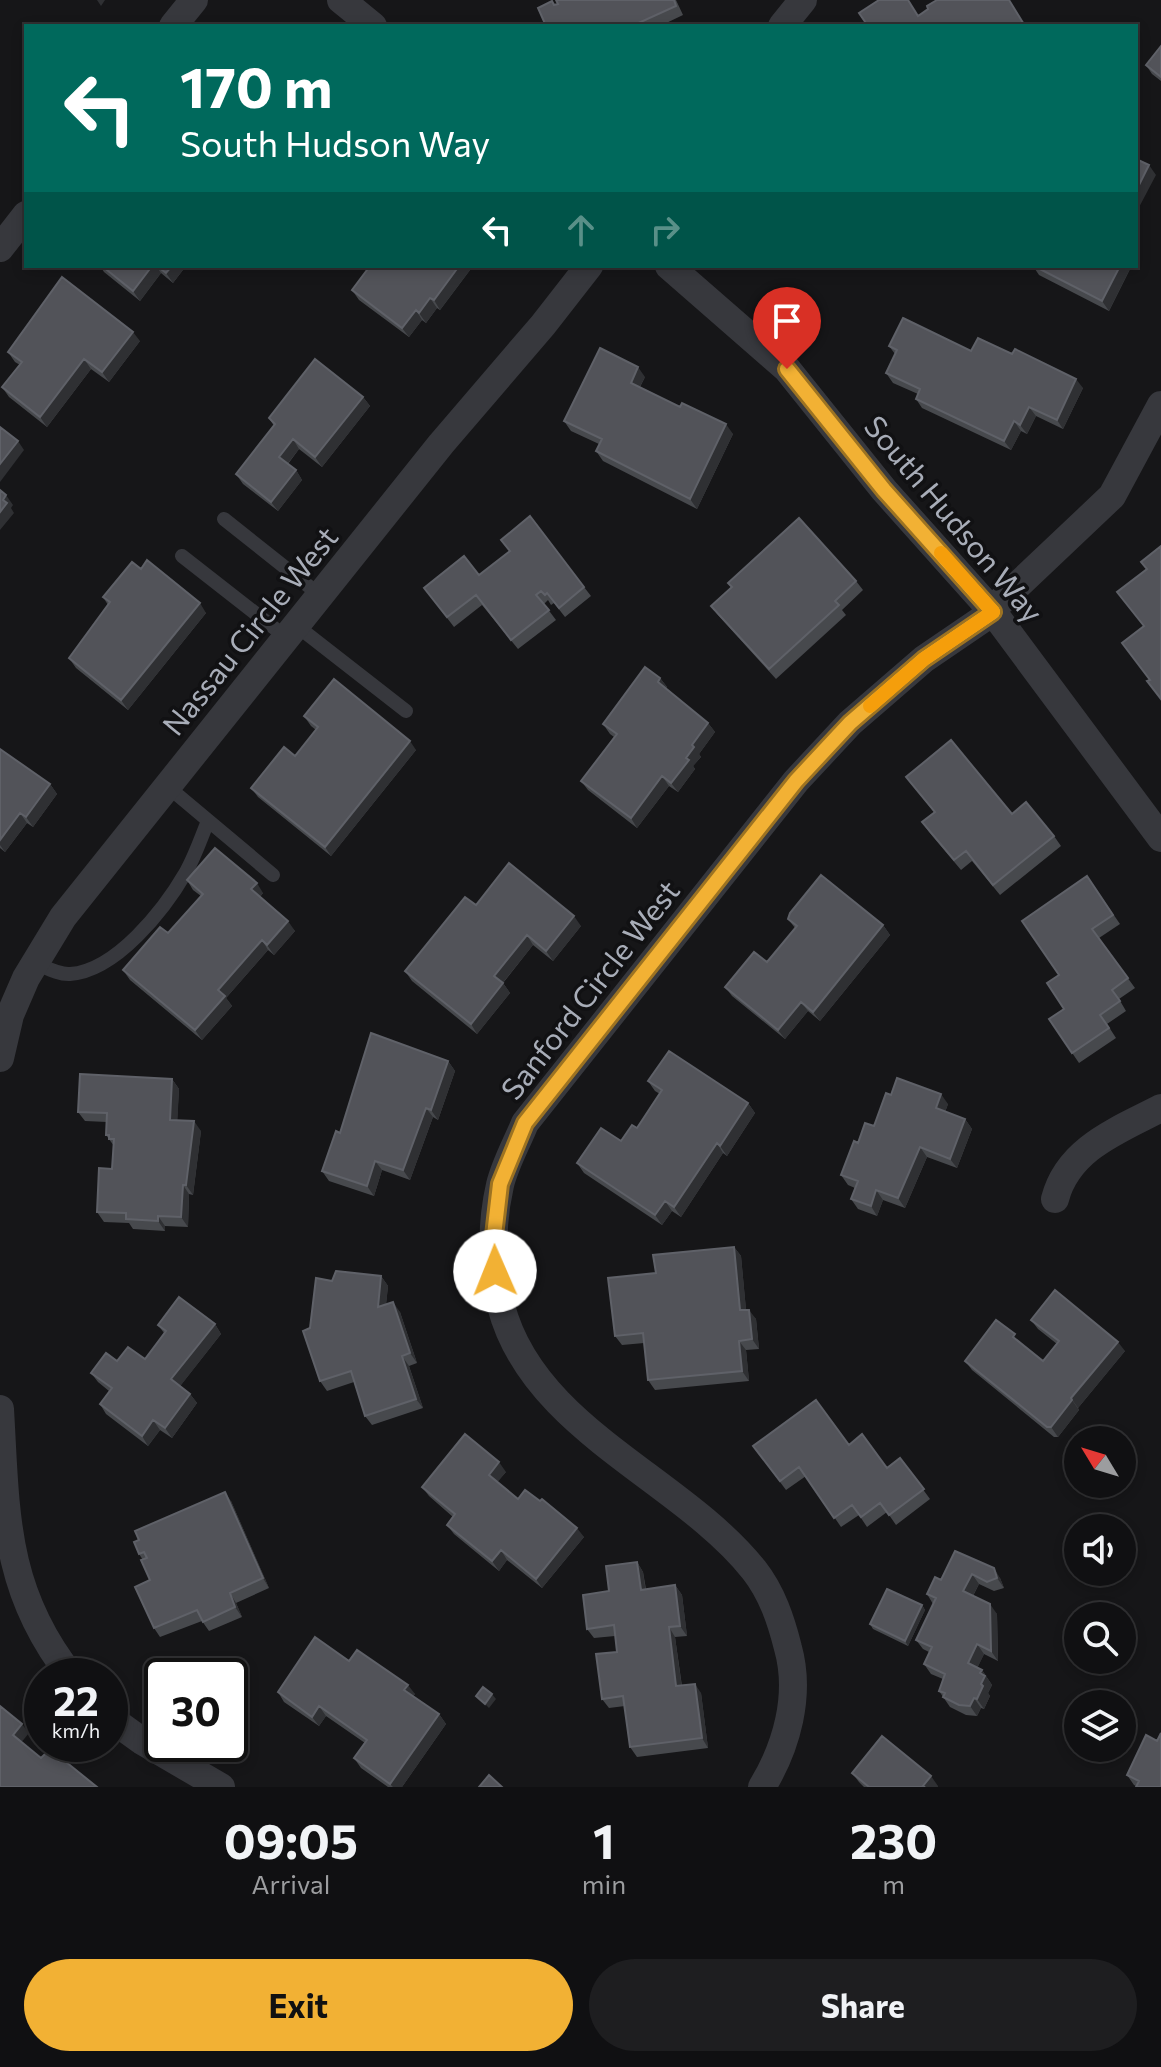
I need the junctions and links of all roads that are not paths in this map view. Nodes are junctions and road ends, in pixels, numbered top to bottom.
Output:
1 (194, 0) edge
2 (341, 0) edge
3 (803, 0) edge
4 (175, 24) edge
5 (371, 24) edge
6 (784, 24) edge
7 (24, 218) edge
8 (0, 248) edge
9 (587, 268) edge
10 (671, 268) edge
11 (1161, 405) edge
12 (224, 519) dead end
13 (182, 556) dead end
14 (321, 596) junction
15 (993, 612) junction
16 (292, 632) junction
17 (406, 711) dead end
18 (167, 786) junction
19 (208, 821) junction
20 (1161, 838) edge
21 (273, 875) dead end
22 (35, 963) junction
23 (0, 1058) edge
24 (1161, 1108) edge
25 (1055, 1199) dead end
26 (0, 1409) edge
27 (59, 1658) edge
28 (128, 1731) edge
29 (221, 1787) edge
30 (762, 1787) edge

1 - 4 street
2 - 5 street
3 - 6 street
7 - 8 street
9 - 14 street, Nassau Circle West
10 - 15 street, South Hudson Way
11 - 15 street, Sanford Circle West
12 - 14 lane
13 - 16 lane
14 - 16 street, Nassau Circle West
15 - 20 street, South Hudson Way
15 - 30 street, Sanford Circle West
16 - 17 lane
16 - 18 street, Nassau Circle West
18 - 19 lane
18 - 22 street, Nassau Circle West
19 - 21 lane
19 - 22 lane
22 - 23 street, Nassau Circle West
24 - 25 street
26 - 27 street
28 - 29 street

